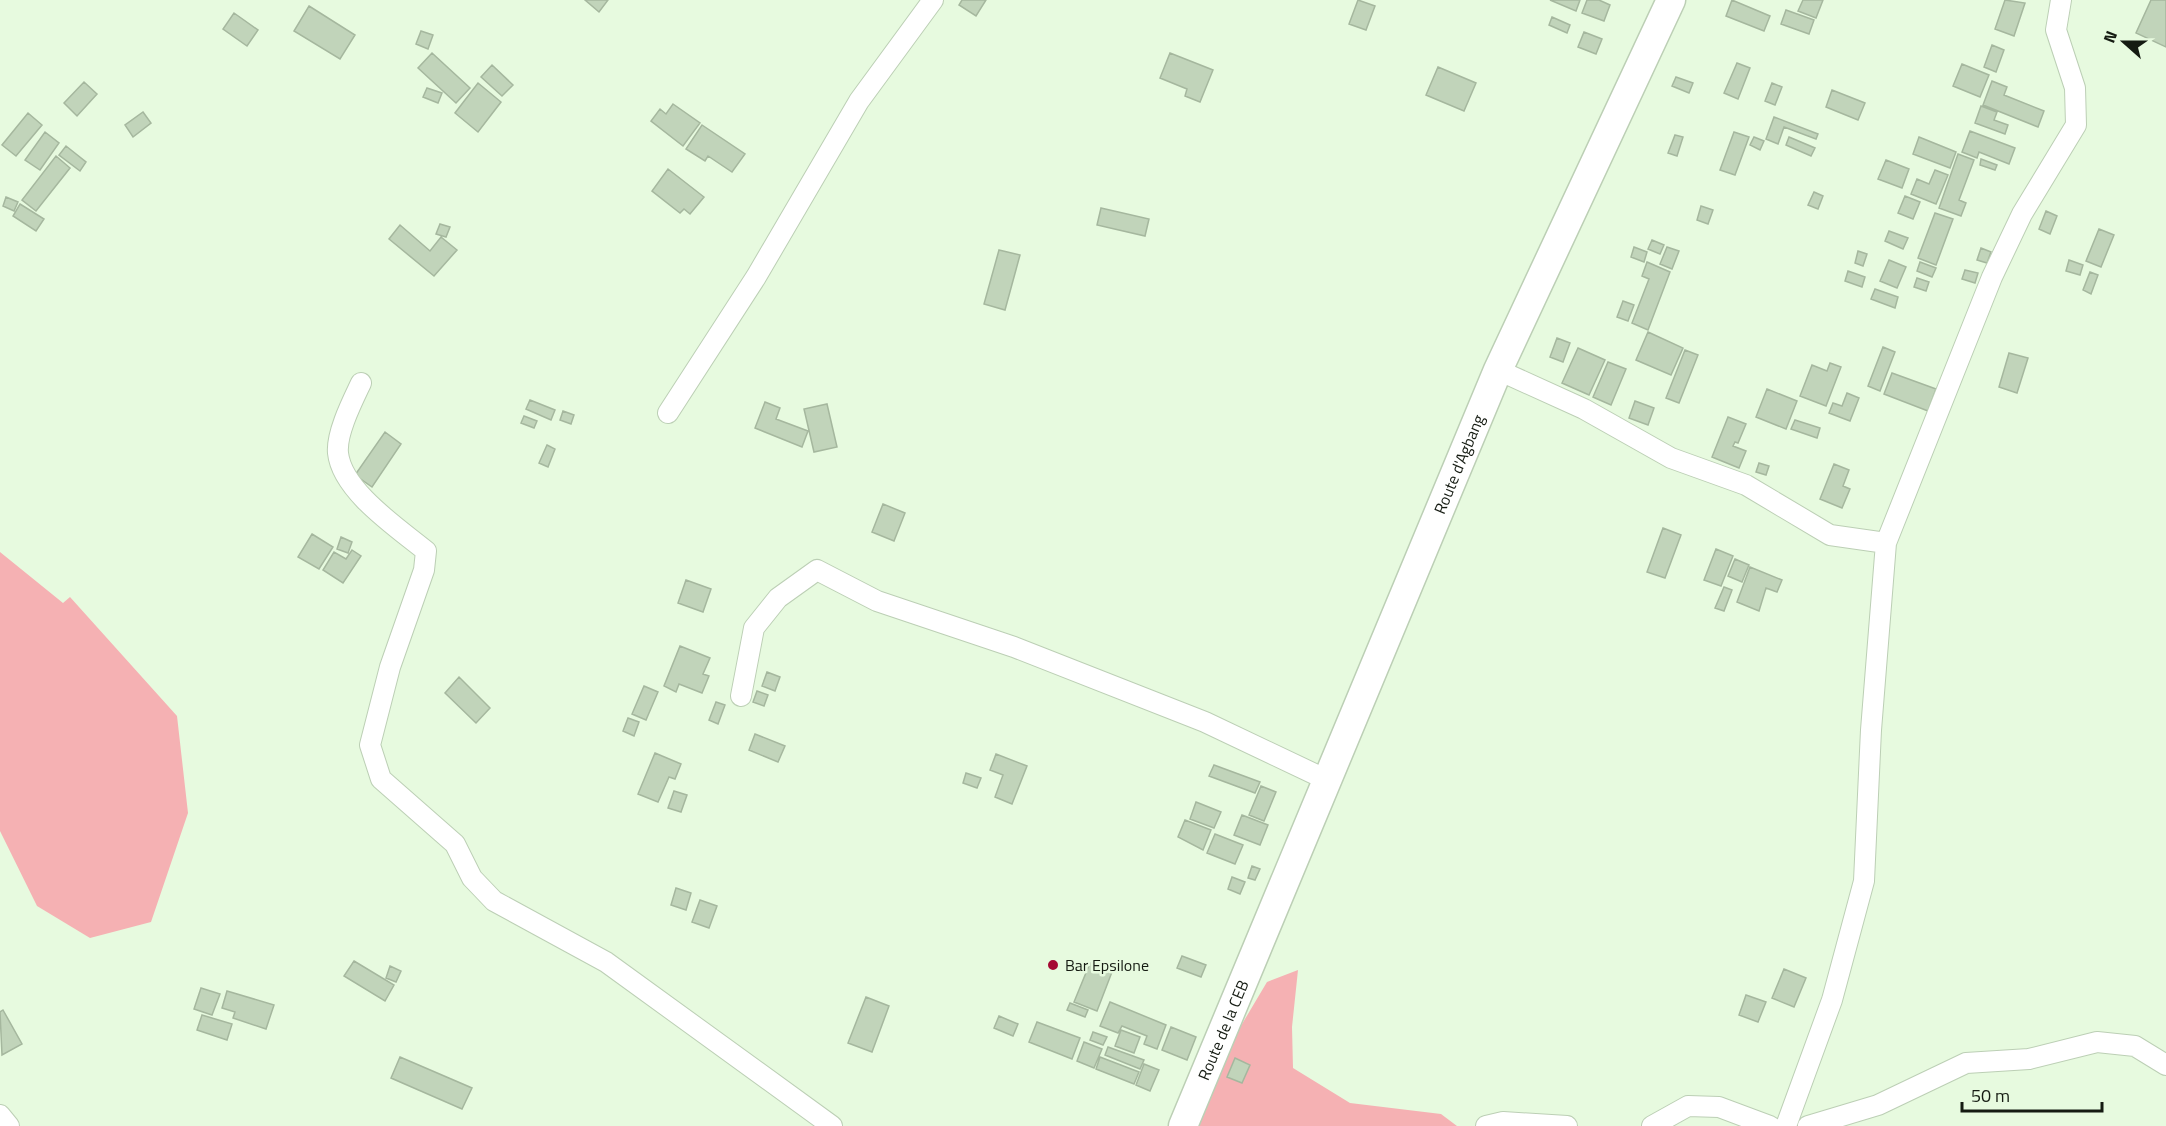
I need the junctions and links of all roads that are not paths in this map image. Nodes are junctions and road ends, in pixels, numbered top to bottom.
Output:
1 (933, 0) edge
2 (1671, 0) edge
3 (2061, 0) edge
4 (1498, 369) junction
5 (361, 383) dead end
6 (668, 414) dead end
7 (1886, 543) junction
8 (741, 696) dead end
9 (1325, 779) junction
10 (1262, 934) joint
11 (2166, 1065) edge
12 (0, 1115) edge
13 (9, 1126) edge
14 (832, 1126) edge
15 (1183, 1126) edge
16 (1486, 1126) edge
17 (1567, 1126) edge
18 (1652, 1126) edge
19 (1770, 1126) edge
20 (1786, 1126) edge
21 (1808, 1126) edge

1 - 6 street
2 - 4 main road, Route d'Agbang
3 - 7 street
4 - 7 street
4 - 9 main road, Route d'Agbang
5 - 14 street
7 - 20 street
8 - 9 street
9 - 10 main road, Route d'Agbang
10 - 15 main road, Route de la CEB
11 - 21 street
12 - 13 street
16 - 17 street
18 - 19 street

